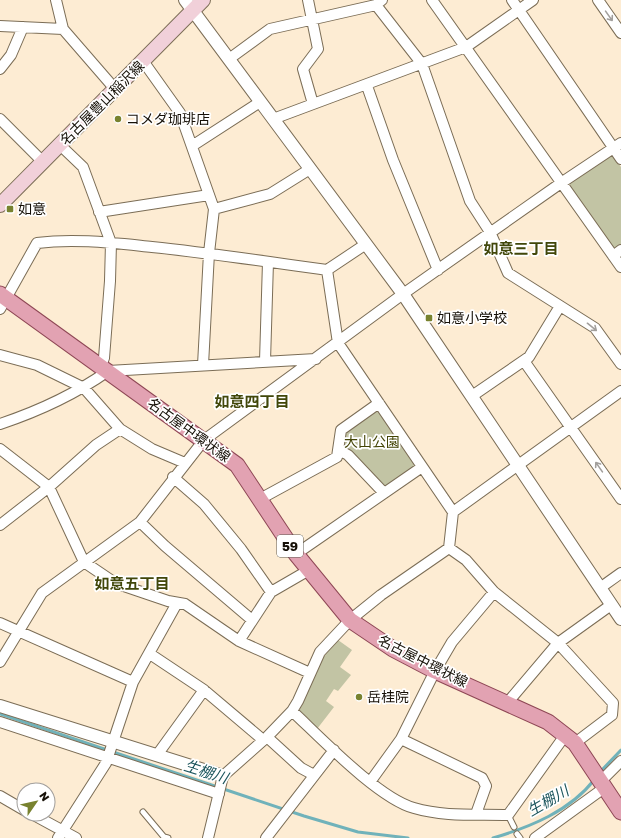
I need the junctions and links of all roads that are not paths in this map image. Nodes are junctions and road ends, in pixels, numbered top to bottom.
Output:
1 (56, 0) edge
2 (203, 0) edge
3 (308, 0) edge
4 (432, 0) edge
5 (512, 0) edge
6 (533, 0) edge
7 (598, 0) edge
8 (379, 3) edge
9 (189, 5) edge
10 (518, 11) junction
11 (312, 20) junction
12 (0, 26) edge
13 (23, 27) junction
14 (63, 29) junction
15 (621, 33) edge
16 (466, 47) junction
17 (229, 58) junction
18 (143, 61) junction
19 (422, 64) junction
20 (0, 69) edge
21 (367, 86) junction
22 (114, 89) junction
23 (260, 102) junction
24 (313, 104) junction
25 (0, 119) edge
26 (273, 119) junction
27 (60, 145) junction
28 (192, 146) junction
29 (617, 146) edge
30 (621, 159) edge
31 (43, 162) junction
32 (310, 169) junction
33 (561, 183) junction
34 (209, 195) junction
35 (0, 205) edge
36 (214, 209) junction
37 (99, 212) junction
38 (490, 232) junction
39 (110, 243) junction
40 (366, 244) junction
41 (209, 253) junction
42 (617, 253) edge
43 (268, 262) junction
44 (621, 267) edge
45 (327, 270) junction
46 (438, 270) junction
47 (403, 294) junction
48 (2, 301) edge
49 (560, 306) junction
50 (338, 343) junction
51 (0, 355) edge
52 (316, 359) junction
53 (265, 361) junction
54 (524, 361) junction
55 (621, 364) edge
56 (203, 365) junction
57 (105, 369) junction
58 (84, 388) junction
59 (621, 390) edge
60 (472, 396) junction
61 (379, 403) junction
62 (0, 424) edge
63 (571, 427) junction
64 (120, 429) junction
65 (204, 440) junction
66 (0, 449) edge
67 (339, 450) junction
68 (185, 463) junction
69 (517, 466) junction
70 (422, 468) junction
71 (173, 477) junction
72 (49, 488) junction
73 (384, 493) junction
74 (620, 495) edge
75 (260, 499) junction
76 (453, 512) junction
77 (140, 522) junction
78 (0, 525) edge
79 (449, 548) junction
80 (296, 554) junction
81 (84, 562) junction
82 (309, 570) junction
83 (621, 573) edge
84 (600, 588) junction
85 (270, 592) junction
86 (494, 592) junction
87 (177, 603) junction
88 (611, 605) junction
89 (621, 619) edge
90 (252, 620) junction
91 (350, 620) junction
92 (0, 623) edge
93 (19, 631) junction
94 (239, 641) junction
95 (558, 643) junction
96 (150, 654) junction
97 (0, 662) edge
98 (435, 671) junction
99 (310, 673) junction
100 (133, 682) junction
101 (204, 690) junction
102 (508, 702) junction
103 (0, 706) edge
104 (292, 711) junction
105 (0, 722) edge
106 (265, 738) junction
107 (570, 738) junction
108 (401, 739) junction
109 (334, 750) junction
110 (110, 751) junction
111 (157, 755) junction
112 (621, 761) edge
113 (314, 775) junction
114 (599, 780) junction
115 (370, 782) junction
116 (220, 786) junction
117 (0, 796) edge
118 (16, 805) edge
119 (143, 812) dead end
120 (621, 812) edge
121 (476, 814) junction
122 (508, 815) junction
123 (43, 822) edge
124 (514, 827) dead end
125 (60, 835) edge
126 (271, 837) edge
127 (76, 838) edge
128 (168, 838) edge
129 (209, 838) edge
130 (535, 838) edge

1 - 14 street
2 - 9 main road, 名古屋豊山稲沢線
3 - 11 street
4 - 16 street
5 - 10 street
6 - 10 street
7 -> 15 street
8 - 11 street
8 - 19 street
9 - 17 street
9 - 18 main road, 名古屋豊山稲沢線
10 - 16 street
10 - 29 street
11 - 17 street
11 - 24 street
12 - 13 street
13 - 14 street
13 - 20 street
14 - 22 street
16 - 19 street
16 - 33 street
17 - 23 street
18 - 22 main road, 名古屋豊山稲沢線
18 - 28 street
19 - 21 street
19 - 38 street
21 - 24 street
21 - 46 street
22 - 27 main road, 名古屋豊山稲沢線
23 - 26 street
23 - 28 street
24 - 26 street
25 - 31 street
26 - 32 street
27 - 31 main road, 名古屋豊山稲沢線
27 - 37 street
28 - 34 street
29 - 30 street
29 - 33 street
31 - 35 main road, 名古屋豊山稲沢線
32 - 36 street
32 - 40 street
33 - 38 street
33 - 42 street
34 - 36 street
34 - 37 street
36 - 41 street
37 - 39 street
38 - 46 street
38 - 49 street
39 - 41 street
39 - 48 street
39 - 57 street
40 - 45 street
40 - 47 street
41 - 43 street
41 - 56 street
42 - 44 street
43 - 45 street
43 - 53 street
45 - 50 street
46 - 47 street
47 - 50 street
47 - 60 street
48 - 57 main road, 名古屋中環状線 / 59
49 - 54 street
49 -> 55 street
50 - 52 street
50 - 61 street
51 - 58 street
52 - 53 street
52 - 65 street
53 - 56 street
54 - 60 street
54 - 63 street
56 - 57 street
57 - 58 street
57 - 65 main road, 名古屋中環状線 / 59
58 - 62 street
58 - 64 street
59 - 63 street
60 - 69 street
61 - 67 street
61 - 70 street
63 - 69 street
74 -> 63 street
64 - 68 street
64 - 72 street
65 - 68 street
65 - 75 main road, 名古屋中環状線 / 59
66 - 72 street
67 - 73 street
67 - 75 street
68 - 71 street
69 - 76 street
69 - 84 street
70 - 73 street
70 - 76 street
71 - 77 street
71 - 85 street
72 - 78 street
72 - 81 street
73 - 80 street
75 - 80 main road, 名古屋中環状線 / 59
76 - 79 street
77 - 81 street
77 - 90 street
79 - 86 street
79 - 91 street
80 - 82 main road, 名古屋中環状線 / 59
81 - 87 street
81 - 93 street
82 - 85 street
82 - 91 main road, 名古屋中環状線 / 59
83 - 84 street
84 - 88 street
85 - 90 street
86 - 95 street
86 - 98 street
87 - 94 street
87 - 96 street
88 - 89 street
88 - 95 street
90 - 94 street
91 - 98 main road, 名古屋中環状線 / 59
91 - 99 street
92 - 93 street
93 - 97 street
93 - 100 street
94 - 99 street
95 - 102 street
95 - 107 street
96 - 100 street
96 - 101 street
98 - 102 main road, 名古屋中環状線 / 59
98 - 108 street
99 - 104 street
100 - 110 street
101 - 106 street
101 - 111 street
102 - 107 main road, 名古屋中環状線 / 59
103 - 110 street
104 - 106 street
104 - 109 street
105 - 110 street
106 - 113 street
106 - 116 street
107 - 114 main road, 名古屋中環状線 / 59
107 - 122 street
108 - 115 street
108 - 121 street
109 - 113 street
109 - 115 street
110 - 111 street
110 - 116 street
110 - 125 street
111 - 116 street
112 - 114 street
113 - 126 street
114 - 120 main road, 名古屋中環状線 / 59
114 - 130 street
115 - 121 street
116 - 129 street
117 - 118 street
119 - 128 lane
121 - 122 street
122 - 124 lane
123 - 125 street
125 - 127 street

